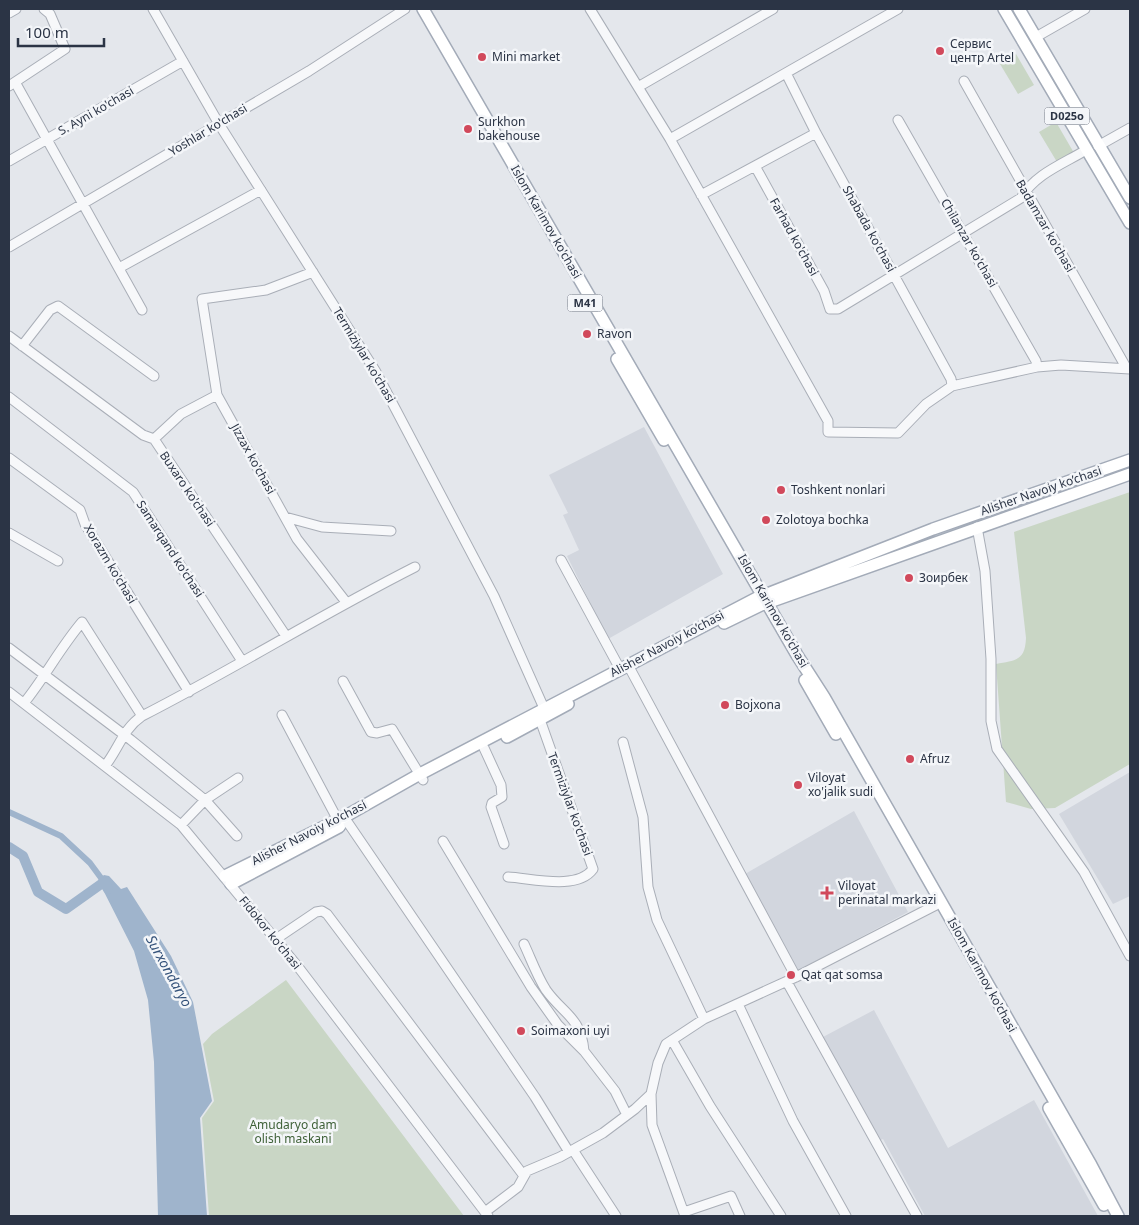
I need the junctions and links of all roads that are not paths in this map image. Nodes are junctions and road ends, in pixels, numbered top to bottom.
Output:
1 (16, 9) edge
2 (44, 9) edge
3 (153, 9) edge
4 (406, 9) edge
5 (414, 9) edge
6 (423, 9) edge
7 (590, 9) edge
8 (773, 9) edge
9 (898, 9) edge
10 (1004, 9) edge
11 (1019, 9) edge
12 (1085, 9) edge
13 (9, 13) edge
14 (1036, 37) junction
15 (183, 61) junction
16 (786, 72) junction
17 (964, 81) dead end
18 (12, 84) edge
19 (638, 87) junction
20 (898, 120) dead end
21 (219, 124) junction
22 (1130, 128) edge
23 (816, 133) junction
24 (47, 139) junction
25 (670, 139) junction
26 (1098, 146) junction
27 (1086, 150) junction
28 (9, 161) edge
29 (755, 166) junction
30 (262, 190) junction
31 (1025, 192) junction
32 (701, 195) junction
33 (1130, 198) edge
34 (83, 204) junction
35 (1130, 223) edge
36 (963, 234) junction
37 (9, 247) edge
38 (119, 268) junction
39 (313, 272) junction
40 (894, 276) junction
41 (142, 310) dead end
42 (9, 336) edge
43 (22, 346) junction
44 (1037, 367) junction
45 (1129, 369) edge
46 (154, 376) dead end
47 (952, 386) junction
48 (217, 395) junction
49 (9, 397) edge
50 (154, 439) junction
51 (9, 458) edge
52 (1130, 460) edge
53 (1118, 464) junction
54 (1127, 475) edge
55 (983, 512) junction
56 (285, 517) junction
57 (982, 526) junction
58 (391, 531) dead end
59 (9, 533) edge
60 (561, 560) dead end
61 (58, 561) dead end
62 (415, 567) dead end
63 (762, 600) junction
64 (346, 602) junction
65 (286, 636) junction
66 (9, 648) edge
67 (242, 661) junction
68 (627, 668) junction
69 (45, 675) junction
70 (343, 681) dead end
71 (9, 692) edge
72 (189, 692) junction
73 (24, 703) junction
74 (542, 714) junction
75 (282, 715) dead end
76 (142, 716) junction
77 (124, 735) junction
78 (623, 742) dead end
79 (484, 748) junction
80 (106, 766) junction
81 (421, 777) junction
82 (238, 778) dead end
83 (205, 800) junction
84 (342, 821) junction
85 (180, 825) junction
86 (237, 836) dead end
87 (443, 841) dead end
88 (504, 844) dead end
89 (508, 877) dead end
90 (228, 880) junction
91 (936, 905) junction
92 (276, 939) junction
93 (524, 944) dead end
94 (1130, 956) edge
95 (796, 978) junction
96 (787, 982) junction
97 (738, 1004) junction
98 (704, 1019) junction
99 (672, 1040) junction
100 (584, 1051) junction
101 (651, 1094) junction
102 (627, 1115) junction
103 (571, 1151) junction
104 (524, 1176) junction
105 (487, 1214) edge
106 (685, 1214) edge
107 (616, 1216) edge
108 (740, 1216) edge
109 (781, 1216) edge
110 (846, 1216) edge
111 (917, 1216) edge
112 (1110, 1216) edge
113 (1118, 1216) edge

1 - 13 street
2 - 18 street
3 - 15 street, Termiziylar ko'chasi
4 - 21 street, Yoshlar ko'chasi
5 - 63 main road, Islom Karimov ko'chasi / M41
6 - 63 main road, Islom Karimov ko'chasi / M41
7 - 19 street
8 - 19 street
9 - 16 street
10 - 27 main road, D025o
11 - 14 main road, D025o
12 - 14 street
14 - 26 main road, D025o
15 - 21 street, Termiziylar ko'chasi
15 - 24 street, S. Ayni ko'chasi
16 - 23 street, Shabada ko'chasi
16 - 25 street
17 - 31 street, Badamzar ko'chasi
18 - 24 street
19 - 25 street
20 - 36 street, Chilanzar ko'chasi
21 - 30 street, Termiziylar ko'chasi
21 - 34 street, Yoshlar ko'chasi
22 - 26 street
23 - 29 street
23 - 40 street, Shabada ko'chasi
24 - 28 street, S. Ayni ko'chasi
24 - 34 street
25 - 32 street
26 - 33 main road, D025o
27 - 31 street
27 - 35 main road, D025o
29 - 32 street
29 - 40 street, Farhad ko'chasi
30 - 38 street
30 - 39 street, Termiziylar ko'chasi
31 - 36 street
31 - 45 street, Badamzar ko'chasi
32 - 47 street
34 - 37 street, Yoshlar ko'chasi
34 - 38 street
36 - 40 street
36 - 44 street, Chilanzar ko'chasi
38 - 41 street
39 - 48 street, Jizzax ko'chasi
39 - 74 street, Termiziylar ko'chasi
40 - 47 street, Shabada ko'chasi
42 - 43 street, Buxaro ko'chasi
43 - 46 street
43 - 50 street, Buxaro ko'chasi
44 - 45 street
44 - 47 street
48 - 50 street
48 - 56 street, Jizzax ko'chasi
49 - 67 street, Samarqand ko'chasi
50 - 65 street, Buxaro ko'chasi
51 - 72 street, Xorazm ko'chasi
52 - 53 main road, Alisher Navoiy ko’chasi
53 - 54 main road
53 - 55 main road, Alisher Navoiy ko’chasi
54 - 57 main road, Alisher Navoiy ko’chasi
55 - 57 main road
55 - 63 main road, Alisher Navoiy ko’chasi
56 - 58 street
56 - 64 street, Jizzax ko'chasi
57 - 63 main road, Alisher Navoiy ko’chasi
57 - 94 street
59 - 61 street
60 - 68 street
62 - 64 street
63 - 68 main road, Alisher Navoiy ko’chasi
63 - 91 main road, Islom Karimov ko'chasi / M41
63 - 113 main road, Islom Karimov ko'chasi / M41
64 - 65 street
65 - 67 street
66 - 69 street
67 - 72 street
68 - 74 main road, Alisher Navoiy ko’chasi
68 - 95 street
69 - 73 street
69 - 76 street
69 - 77 street
70 - 81 street
71 - 73 street, Fidokor ko'chasi
72 - 76 street
73 - 80 street, Fidokor ko'chasi
74 - 79 main road, Alisher Navoiy ko’chasi
74 - 81 main road, Alisher Navoiy ko’chasi
74 - 89 street, Termiziylar ko'chasi
75 - 84 street
76 - 77 street
77 - 80 street
77 - 83 street
78 - 98 street
79 - 81 main road, Alisher Navoiy ko’chasi
79 - 88 street
80 - 85 street, Fidokor ko'chasi
81 - 84 main road, Alisher Navoiy ko’chasi
82 - 83 street
83 - 85 street
83 - 86 street
84 - 90 main road, Alisher Navoiy ko’chasi
84 - 103 street
85 - 90 street, Fidokor ko'chasi
87 - 100 street
90 - 92 street, Fidokor ko'chasi
91 - 95 street
91 - 112 main road, Islom Karimov ko'chasi / M41
92 - 104 street
92 - 105 street, Fidokor ko'chasi
93 - 100 street
95 - 96 street
96 - 97 street
96 - 111 street
97 - 98 street
97 - 110 street
98 - 99 street
99 - 101 street
99 - 109 street
100 - 102 street
101 - 102 street
101 - 106 street
102 - 103 street
103 - 104 street
103 - 107 street
104 - 105 street
106 - 108 street

